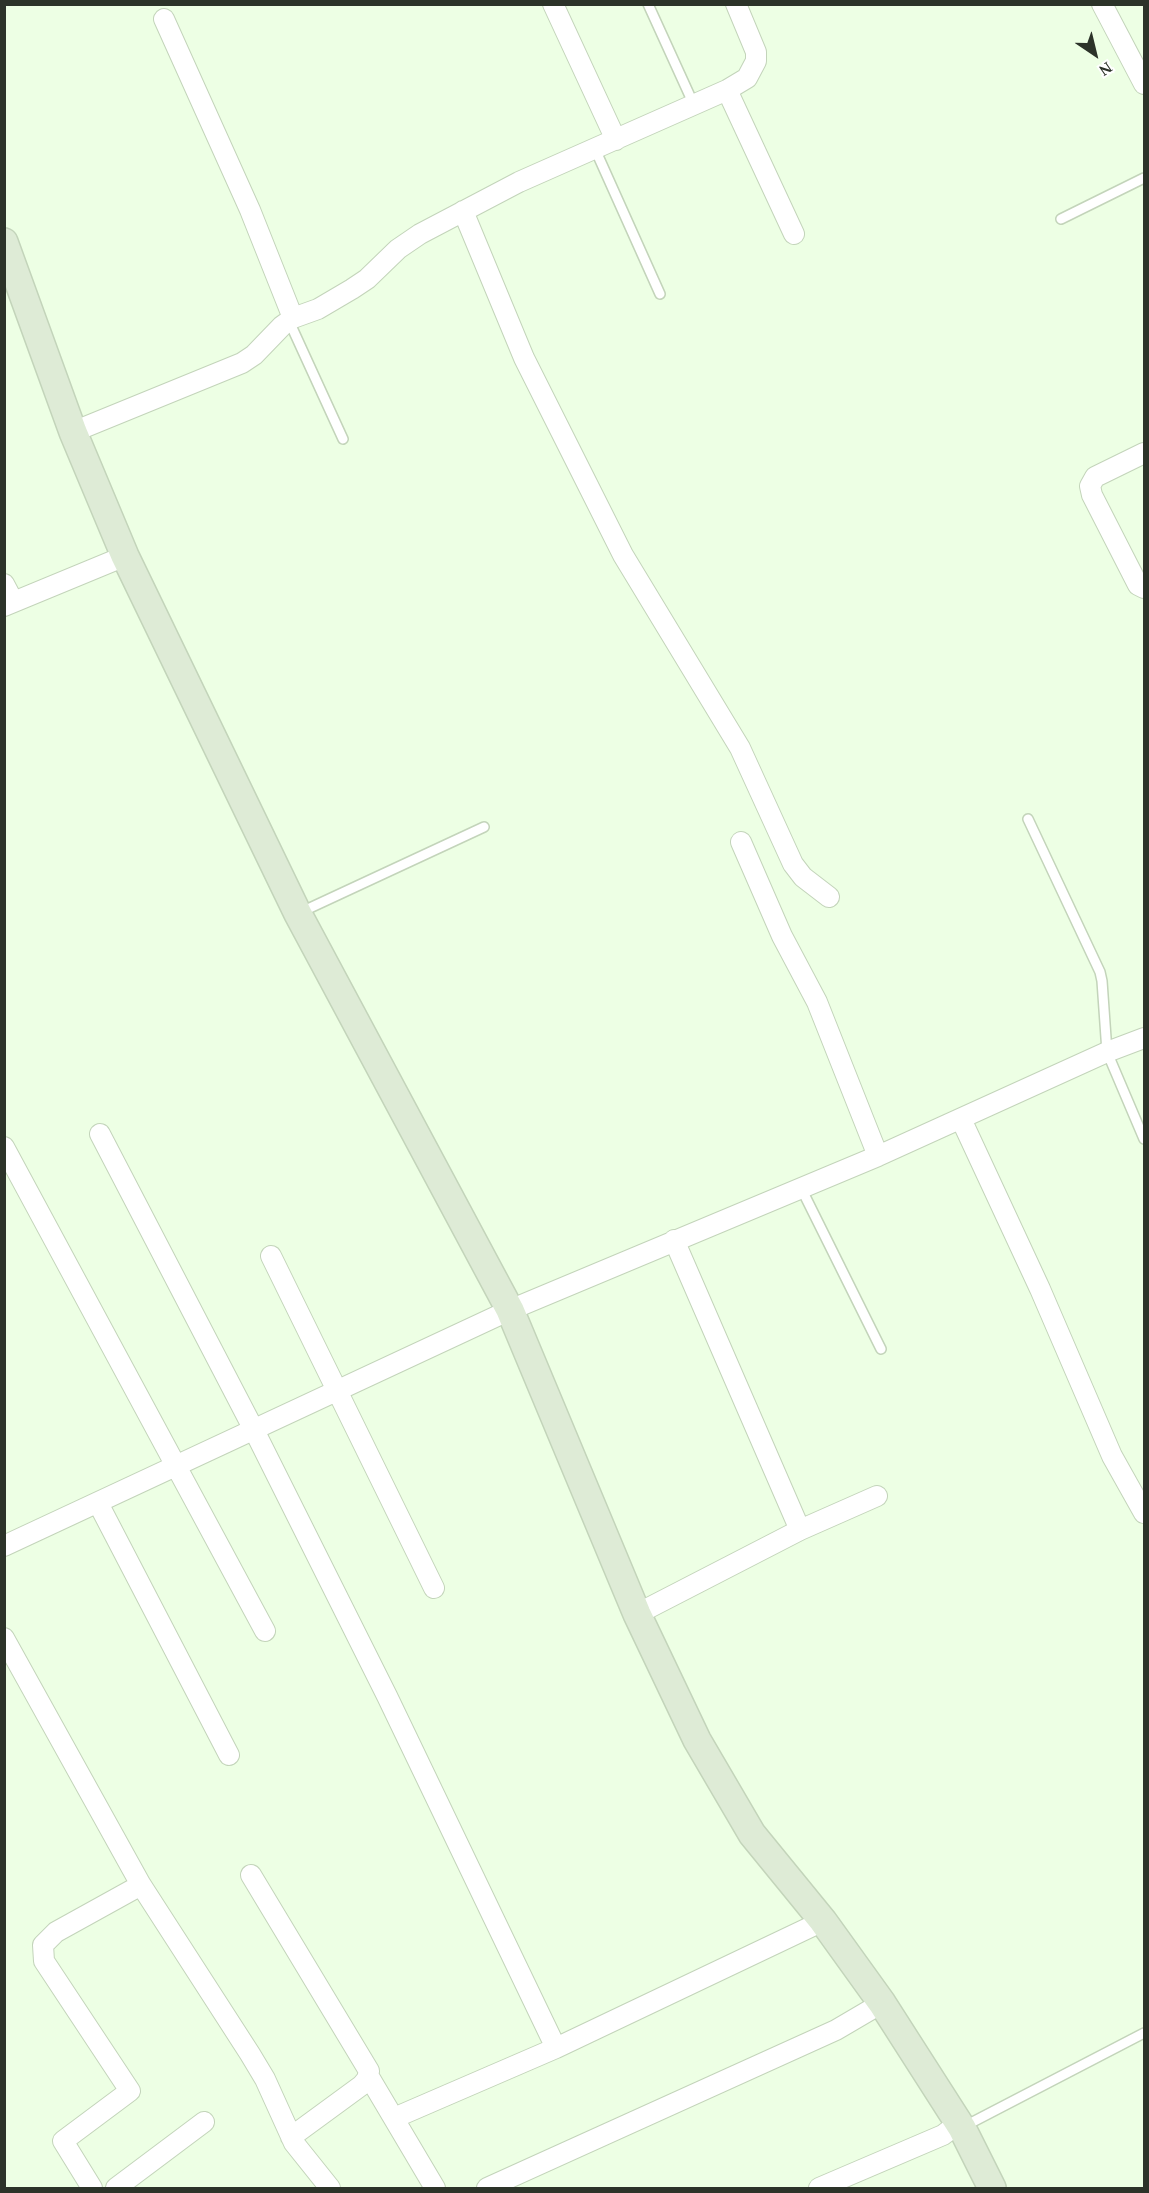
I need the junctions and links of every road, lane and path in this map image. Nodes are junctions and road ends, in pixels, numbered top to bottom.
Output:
1 (553, 4) edge
2 (648, 4) edge
3 (736, 4) edge
4 (1102, 4) edge
5 (164, 19) dead end
6 (1144, 84) edge
7 (727, 90) junction
8 (694, 105) junction
9 (616, 140) junction
10 (595, 149) junction
11 (1144, 178) edge
12 (463, 211) junction
13 (1061, 219) dead end
14 (794, 234) dead end
15 (4, 242) edge
16 (660, 294) dead end
17 (291, 320) junction
18 (73, 432) junction
19 (343, 439) dead end
20 (1144, 453) edge
21 (124, 556) junction
22 (1144, 588) edge
23 (7, 597) edge
24 (1028, 819) dead end
25 (484, 827) dead end
26 (741, 842) dead end
27 (829, 897) dead end
28 (298, 914) junction
29 (1144, 1038) edge
30 (1107, 1053) junction
31 (961, 1119) junction
32 (100, 1134) dead end
33 (1144, 1139) edge
34 (4, 1147) edge
35 (878, 1156) junction
36 (801, 1188) junction
37 (674, 1240) junction
38 (271, 1256) dead end
39 (510, 1310) junction
40 (881, 1349) dead end
41 (337, 1391) junction
42 (254, 1430) junction
43 (177, 1466) junction
44 (877, 1496) dead end
45 (98, 1503) junction
46 (1144, 1513) edge
47 (800, 1530) junction
48 (4, 1546) edge
49 (434, 1587) dead end
50 (637, 1614) junction
51 (265, 1631) dead end
52 (4, 1638) edge
53 (229, 1755) dead end
54 (251, 1875) dead end
55 (141, 1885) junction
56 (823, 1921) junction
57 (882, 2003) junction
58 (1144, 2034) edge
59 (556, 2048) junction
60 (368, 2076) junction
61 (394, 2118) junction
62 (204, 2122) dead end
63 (961, 2126) junction
64 (291, 2137) junction
65 (92, 2188) edge
66 (116, 2188) edge
67 (330, 2188) edge
68 (435, 2188) edge
69 (487, 2188) edge
70 (819, 2188) edge
71 (992, 2188) edge

1 - 9 street
2 - 8 lane
3 - 7 street
4 - 6 street
5 - 17 street
7 - 8 street
7 - 14 street
8 - 9 street
9 - 10 street
10 - 12 street
10 - 16 lane
11 - 13 lane
12 - 17 street
12 - 27 street
15 - 18 main road
17 - 18 street
17 - 19 lane
18 - 21 main road
20 - 22 street
21 - 23 street
21 - 28 main road
24 - 30 lane
25 - 28 lane
26 - 35 street
28 - 39 main road
29 - 30 street
30 - 31 street
30 - 33 lane
31 - 35 street
31 - 46 street
32 - 42 street
34 - 43 street
35 - 36 street
36 - 37 street
36 - 40 lane
37 - 39 street
37 - 47 street
38 - 41 street
39 - 41 street
39 - 50 main road
41 - 42 street
41 - 49 street
42 - 43 street
42 - 59 street
43 - 45 street
43 - 51 street
44 - 47 street
45 - 48 street
45 - 53 street
47 - 50 street
50 - 56 main road
52 - 55 street
54 - 60 street
55 - 64 street
55 - 65 street
56 - 57 main road
56 - 59 street
57 - 63 main road
57 - 69 street
58 - 63 lane
59 - 61 street
60 - 61 street
60 - 64 street
61 - 68 street
62 - 66 street
63 - 70 street
63 - 71 main road
64 - 67 street

